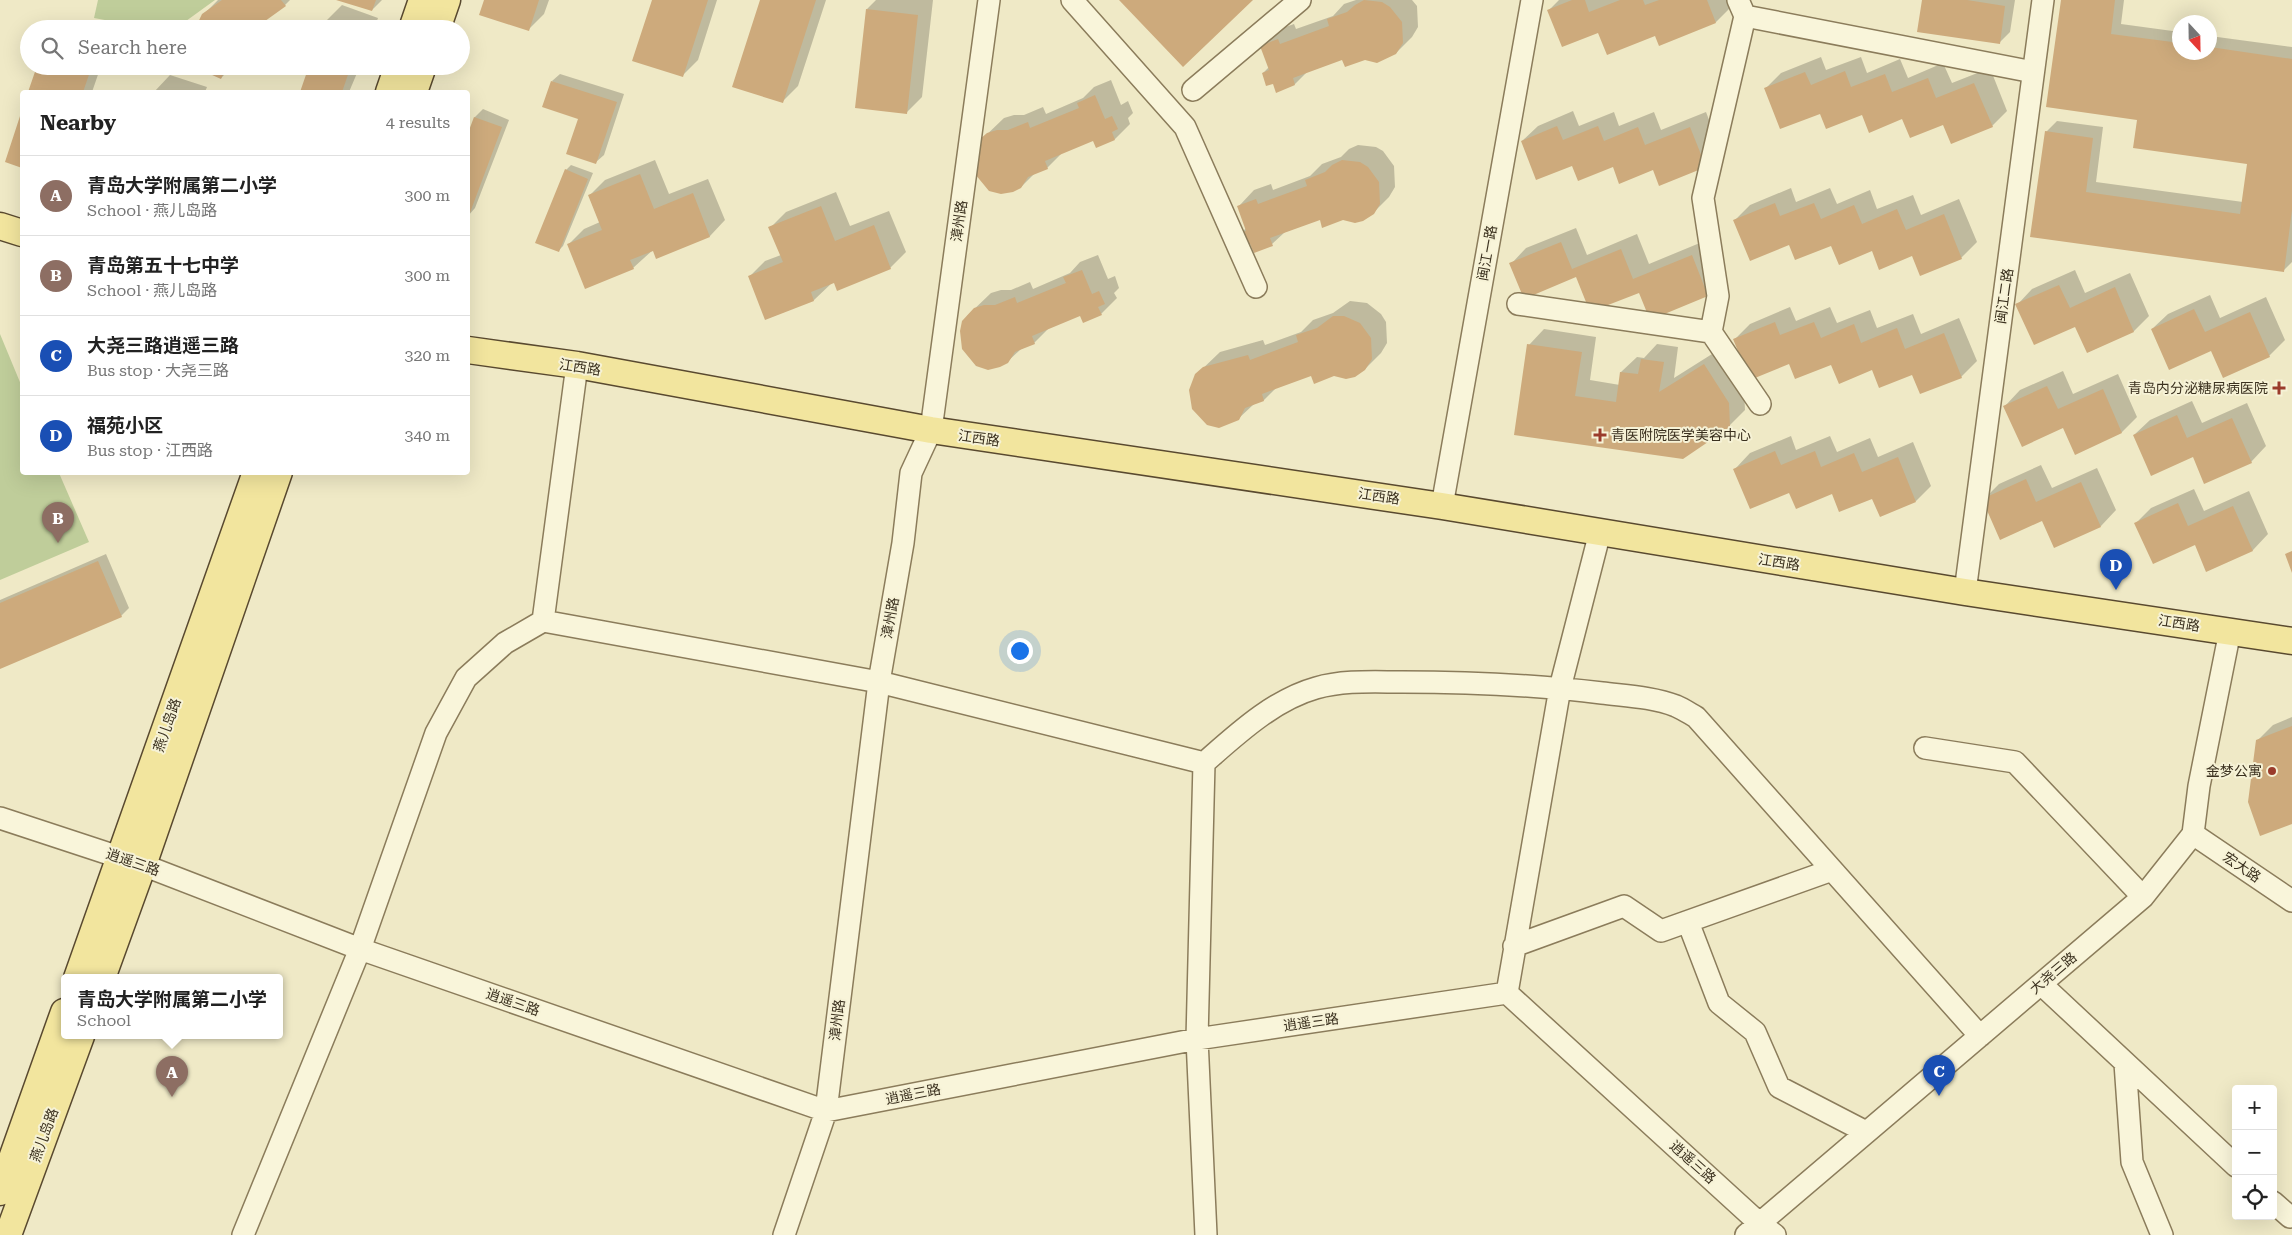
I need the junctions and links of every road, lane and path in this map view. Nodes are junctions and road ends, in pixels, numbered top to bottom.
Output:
1 (422, 0) edge
2 (447, 0) edge
3 (989, 0) edge
4 (1072, 0) edge
5 (1300, 0) edge
6 (1532, 0) edge
7 (2043, 0) edge
8 (1741, 8) edge
9 (415, 20) edge
10 (440, 20) edge
11 (2033, 72) junction
12 (395, 75) edge
13 (420, 75) edge
14 (390, 90) edge
15 (415, 90) edge
16 (1193, 90) dead end
17 (0, 226) edge
18 (20, 232) edge
19 (1256, 287) dead end
20 (1518, 304) dead end
21 (1711, 332) junction
22 (470, 350) edge
23 (577, 366) junction
24 (1760, 404) dead end
25 (930, 430) junction
26 (255, 475) edge
27 (278, 475) edge
28 (1442, 506) junction
29 (1600, 532) junction
30 (1965, 592) junction
31 (543, 621) junction
32 (2230, 631) junction
33 (2292, 641) edge
34 (879, 682) junction
35 (1560, 688) junction
36 (1925, 748) dead end
37 (1204, 763) junction
38 (0, 818) edge
39 (2193, 834) junction
40 (132, 861) junction
41 (1832, 870) junction
42 (2143, 897) junction
43 (2292, 901) edge
44 (1688, 922) junction
45 (1514, 946) junction
46 (360, 949) junction
47 (79, 974) edge
48 (103, 974) edge
49 (2041, 984) junction
50 (1507, 993) junction
51 (61, 1020) edge
52 (1980, 1036) junction
53 (80, 1039) edge
54 (1197, 1039) junction
55 (2125, 1063) junction
56 (826, 1111) junction
57 (1866, 1132) junction
58 (2232, 1162) edge
59 (0, 1192) edge
60 (2277, 1206) edge
61 (2290, 1217) dead end
62 (1760, 1231) edge
63 (8, 1235) edge
64 (243, 1235) edge
65 (784, 1235) edge
66 (1206, 1235) edge
67 (2162, 1235) edge

1 - 9 main road
2 - 10 main road
3 - 25 street, 漳州路
4 - 19 street
5 - 16 street
6 - 28 street, 闽江一路
7 - 11 street, 闽江二路
8 - 11 street
8 - 21 street
11 - 30 street, 闽江二路
12 - 14 main road
13 - 15 main road
17 - 18 main road
20 - 21 street
21 - 24 street
22 - 23 main road, 江西路
23 - 25 main road, 江西路
23 - 31 street
25 - 28 main road, 江西路
25 - 34 street, 漳州路
26 - 40 main road, 燕儿岛路
27 - 40 main road, 燕儿岛路
28 - 29 main road, 江西路
29 - 30 main road, 江西路
29 - 35 street
30 - 32 main road, 江西路
31 - 34 street
31 - 46 street
32 - 33 main road, 江西路
32 - 39 street
34 - 37 street
34 - 56 street, 漳州路
35 - 37 street
35 - 41 street
35 - 45 street
36 - 42 street
37 - 54 street
38 - 40 street, 逍遥三路
39 - 42 street, 大尧三路
39 - 43 street, 宏大路
40 - 46 street, 逍遥三路
40 - 47 main road, 燕儿岛路
40 - 48 main road, 燕儿岛路
41 - 44 street
41 - 52 street
42 - 49 street, 大尧三路
44 - 45 street
44 - 57 street
45 - 50 street
46 - 56 street, 逍遥三路
46 - 64 street
49 - 52 street, 大尧三路
49 - 55 street
50 - 54 street, 逍遥三路
50 - 62 street, 逍遥三路
51 - 59 main road, 燕儿岛路
52 - 57 street, 大尧三路
53 - 63 main road, 燕儿岛路
54 - 56 street, 逍遥三路
54 - 66 street
55 - 58 street
55 - 67 street
56 - 65 street, 漳州路
57 - 62 street, 大尧三路
60 - 61 street

